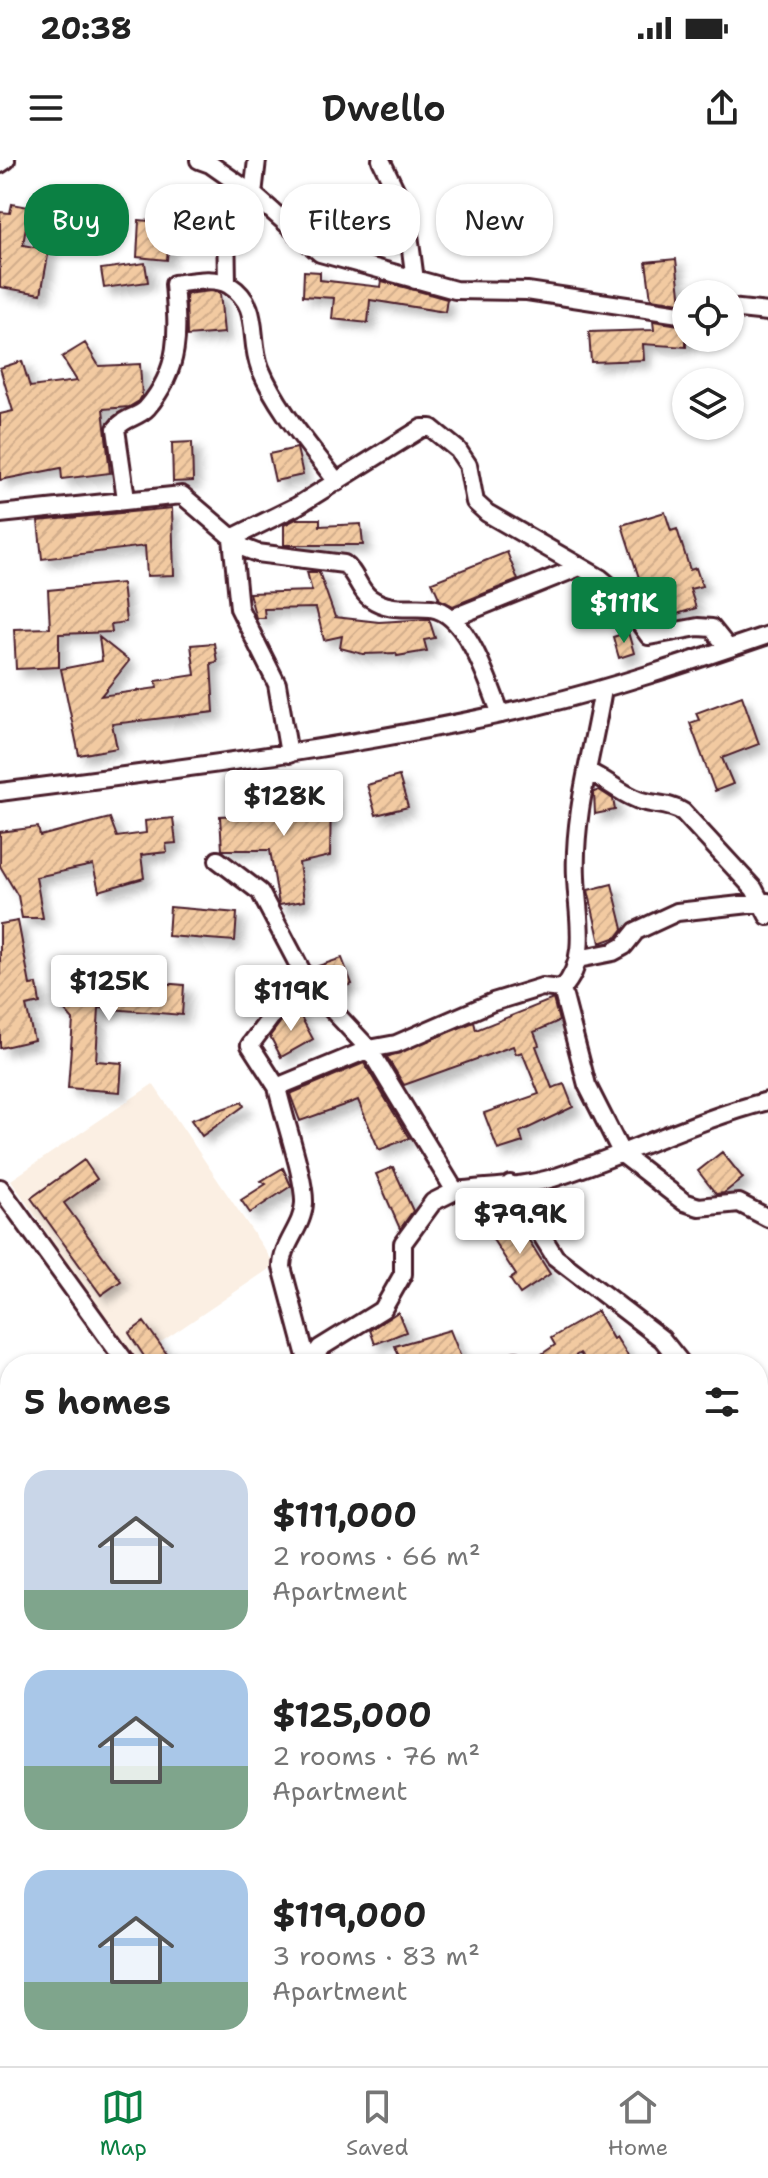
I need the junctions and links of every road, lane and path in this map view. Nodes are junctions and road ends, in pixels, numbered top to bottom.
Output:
1 (6, 160) edge
2 (199, 160) edge
3 (257, 160) edge
4 (381, 160) edge
5 (0, 164) edge
6 (239, 184) edge
7 (254, 184) edge
8 (264, 204) edge
9 (227, 256) edge
10 (415, 280) junction
11 (227, 283) junction
12 (744, 309) edge
13 (768, 312) edge
14 (672, 313) edge
15 (337, 482) junction
16 (126, 499) junction
17 (0, 514) edge
18 (232, 538) junction
19 (577, 568) junction
20 (452, 618) junction
21 (768, 635) edge
22 (728, 648) junction
23 (603, 689) junction
24 (501, 714) junction
25 (289, 754) junction
26 (589, 772) junction
27 (0, 792) edge
28 (218, 860) dead end
29 (767, 907) edge
30 (578, 959) junction
31 (562, 989) junction
32 (286, 997) dead end
33 (369, 1049) junction
34 (277, 1087) junction
35 (768, 1101) edge
36 (622, 1154) junction
37 (510, 1184) junction
38 (0, 1188) edge
39 (455, 1191) junction
40 (768, 1218) edge
41 (120, 1354) edge
42 (306, 1354) edge
43 (316, 1354) edge
44 (674, 1354) edge

1 - 5 street
2 - 6 street
3 - 7 street
4 - 10 street
8 - 10 street
9 - 11 street
10 - 14 street
11 - 15 street
11 - 16 street
12 - 13 street
15 - 18 street
15 - 19 street
16 - 17 street
16 - 18 street
18 - 20 street
18 - 25 street
19 - 20 street
19 - 22 street
20 - 24 street
21 - 22 street
22 - 23 street
23 - 24 street
23 - 26 street
24 - 25 street
25 - 27 street
26 - 29 street
26 - 30 street
28 - 33 street
29 - 30 street
30 - 31 street
31 - 33 street
31 - 36 street
32 - 34 street
33 - 34 street
33 - 39 street
34 - 42 street
35 - 36 street
36 - 37 street
36 - 40 street
37 - 39 street
37 - 44 street
38 - 41 street
39 - 43 street

